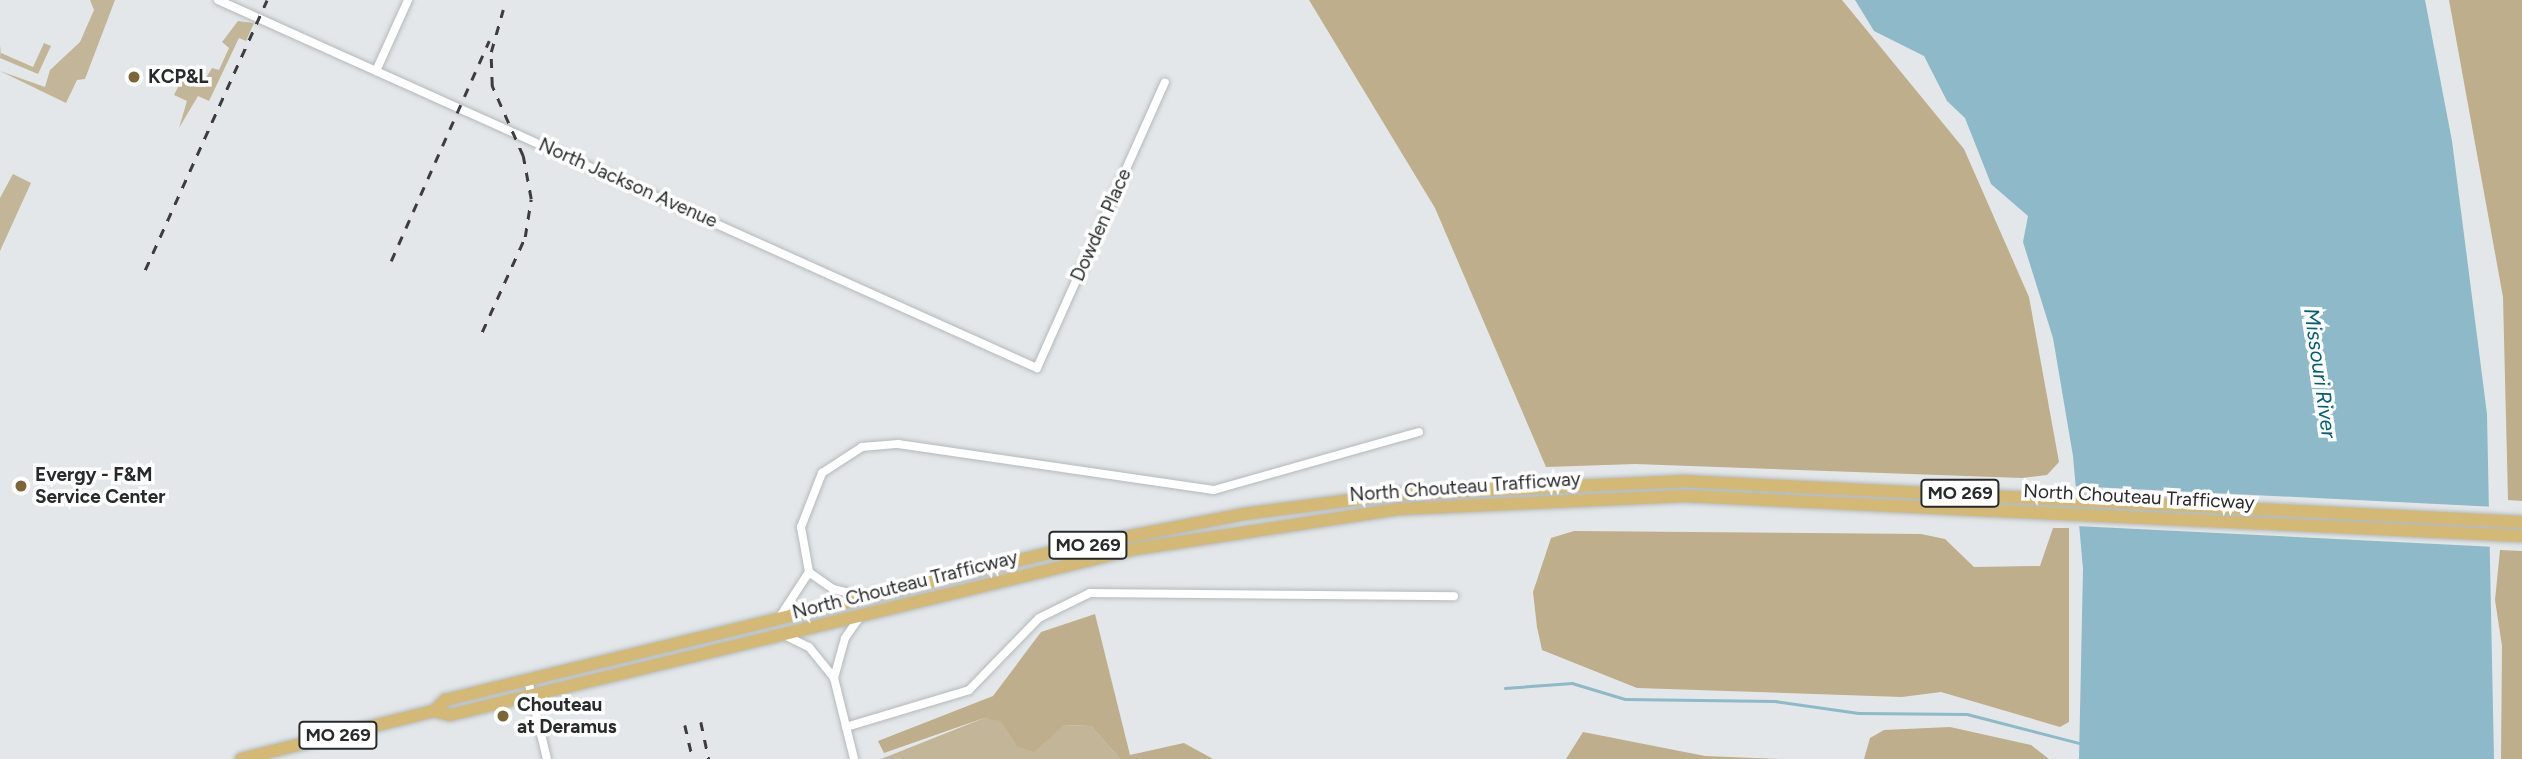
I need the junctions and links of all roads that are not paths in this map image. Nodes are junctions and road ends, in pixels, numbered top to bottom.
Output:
1 (218, 0) edge
2 (408, 0) edge
3 (376, 71) junction
4 (1165, 82) dead end
5 (1037, 368) joint
6 (1419, 432) dead end
7 (2522, 522) edge
8 (2522, 536) edge
9 (809, 572) junction
10 (1454, 596) dead end
11 (866, 597) junction
12 (781, 615) junction
13 (859, 618) junction
14 (786, 636) junction
15 (834, 678) junction
16 (528, 680) junction
17 (532, 696) junction
18 (434, 711) junction
19 (846, 727) junction
20 (241, 759) edge
21 (547, 759) edge
22 (854, 759) edge

1 - 3 street, North Jackson Avenue
2 - 3 street
3 - 5 street, North Jackson Avenue
4 - 5 street, Dowden Place
6 - 9 street, North Chouteau Trafficway
7 - 11 main road, North Chouteau Trafficway / MO 269
8 - 13 main road, North Chouteau Trafficway / MO 269
9 - 11 street, North Chouteau Trafficway
9 - 12 street
10 - 19 street
11 - 12 main road, North Chouteau Trafficway / MO 269
12 - 16 main road, North Chouteau Trafficway / MO 269
13 - 14 main road, North Chouteau Trafficway / MO 269
13 - 15 street
14 - 15 street
14 - 17 main road, North Chouteau Trafficway / MO 269
15 - 19 street
16 - 17 street
16 - 18 main road, North Chouteau Trafficway / MO 269
17 - 18 main road, North Chouteau Trafficway / MO 269
17 - 21 street
18 - 20 main road, North Chouteau Trafficway / MO 269
19 - 22 street

